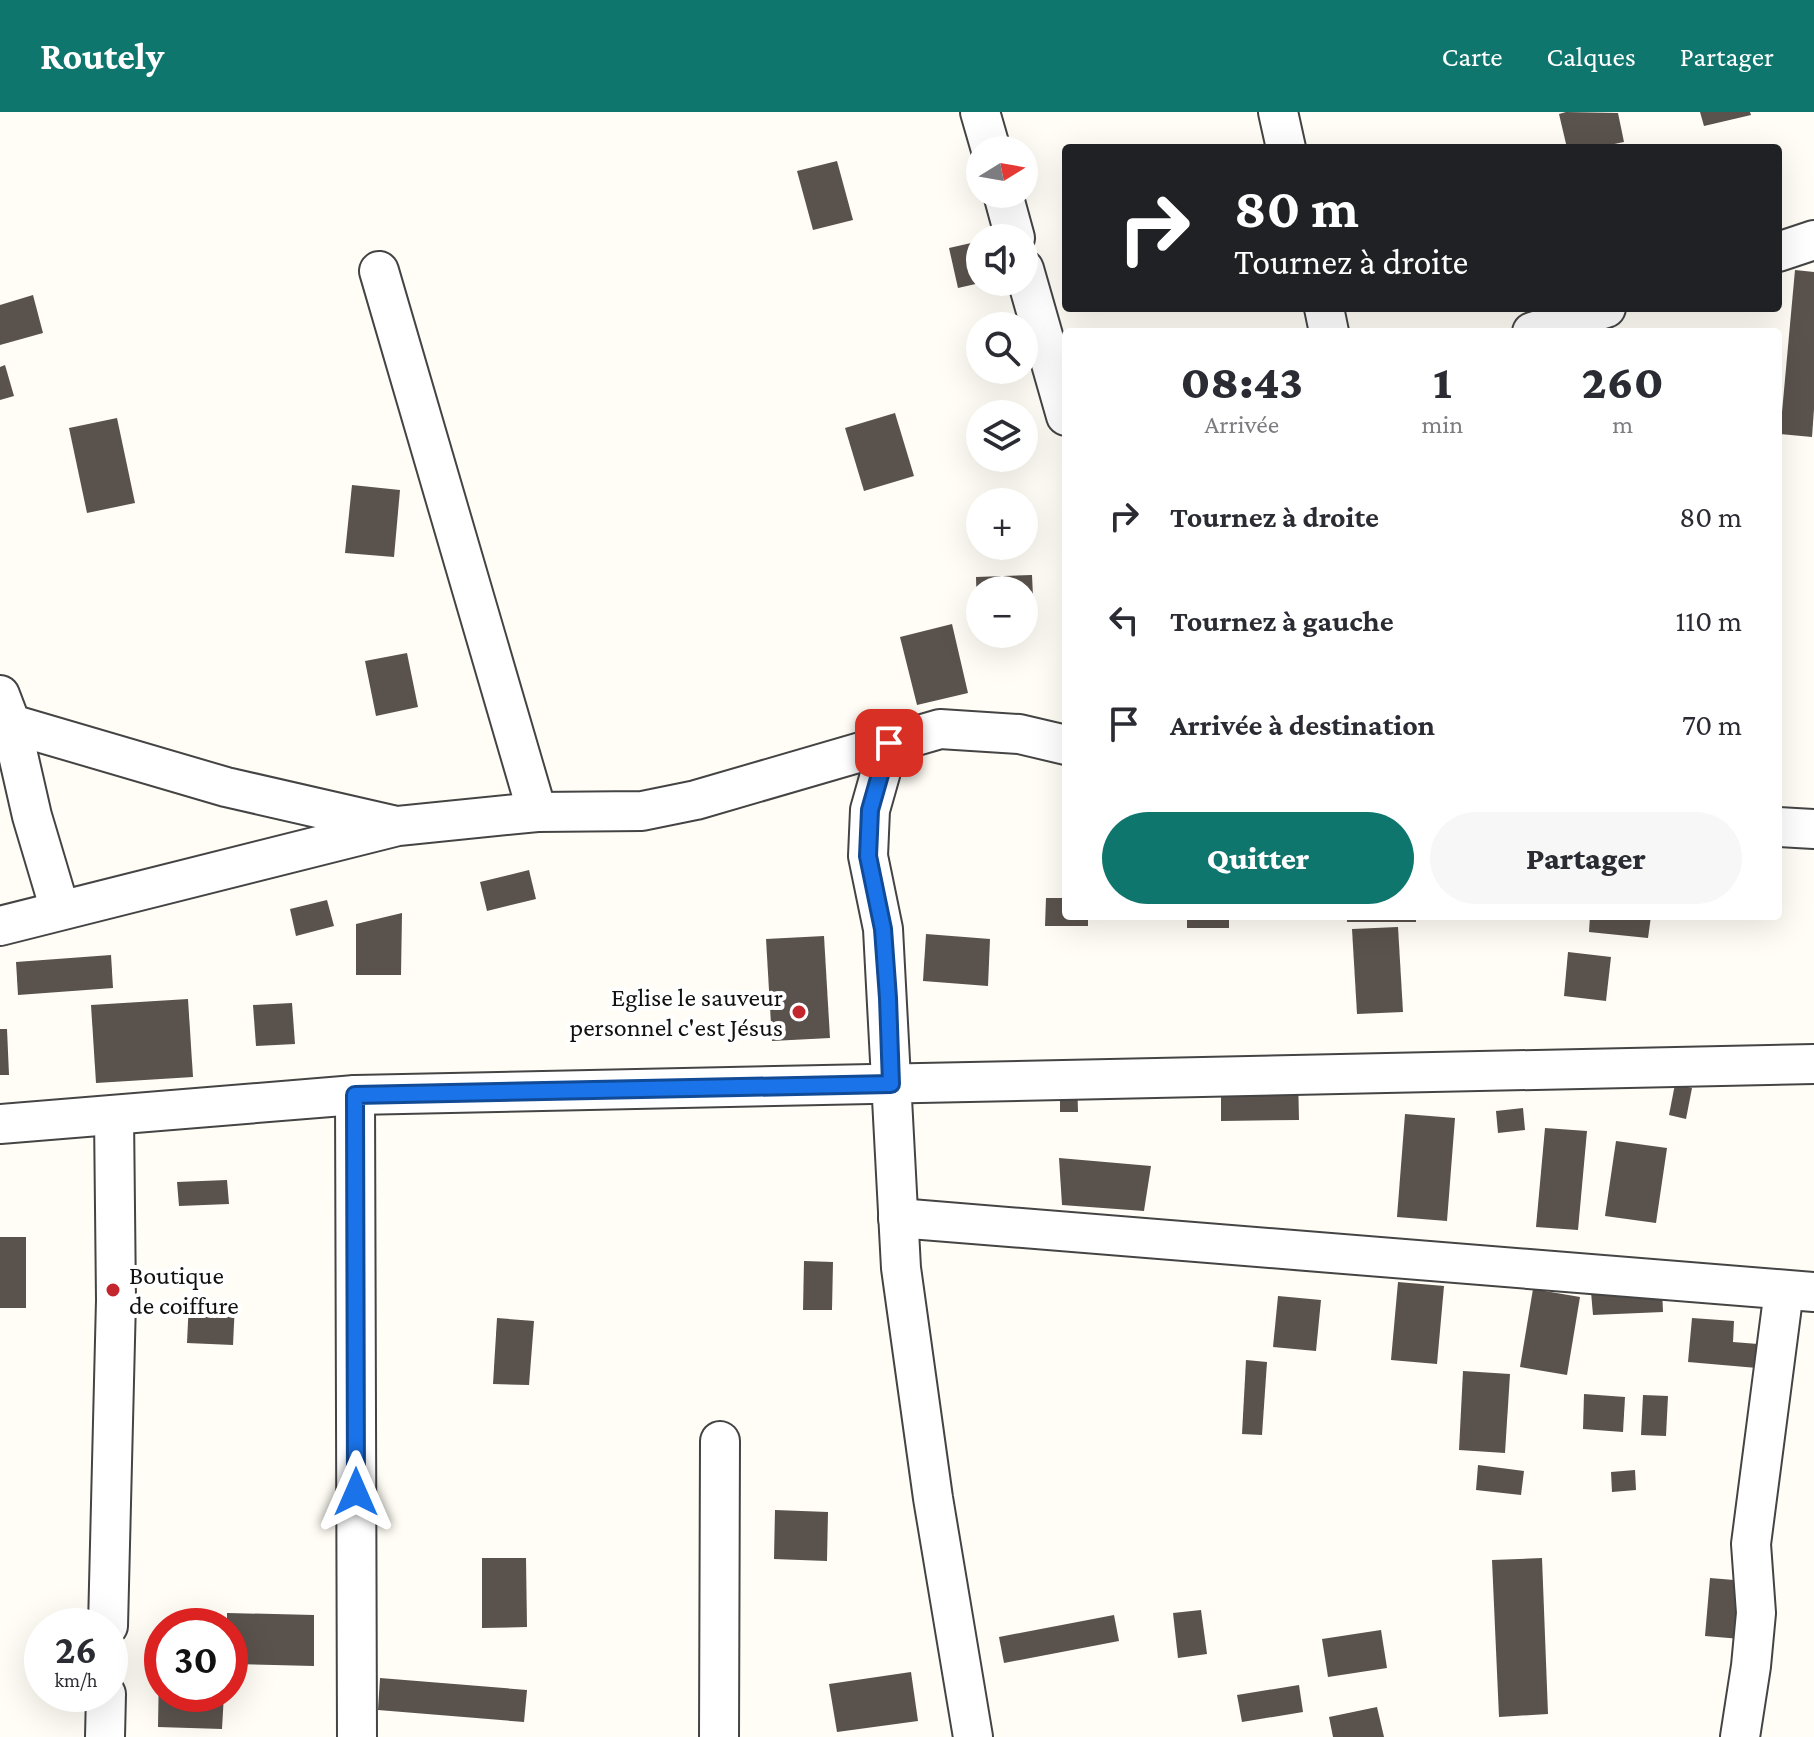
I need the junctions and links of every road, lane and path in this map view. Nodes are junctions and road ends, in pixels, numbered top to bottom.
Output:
1 (980, 112) edge
2 (1278, 112) edge
3 (987, 136) edge
4 (1285, 144) edge
5 (1814, 240) edge
6 (1782, 251) edge
7 (379, 271) dead end
8 (1032, 296) edge
9 (1594, 312) edge
10 (1544, 328) edge
11 (1062, 402) edge
12 (5, 710) edge
13 (889, 743) junction
14 (1062, 744) edge
15 (537, 812) junction
16 (398, 826) junction
17 (1782, 827) edge
18 (1814, 829) edge
19 (60, 910) junction
20 (0, 926) edge
21 (1814, 1064) edge
22 (891, 1084) junction
23 (355, 1095) junction
24 (114, 1115) junction
25 (0, 1124) edge
26 (898, 1218) junction
27 (1799, 1291) edge
28 (720, 1441) dead end
29 (108, 1608) edge
30 (106, 1712) edge
31 (105, 1737) edge
32 (357, 1737) edge
33 (719, 1737) edge
34 (973, 1737) edge
35 (1740, 1737) edge

1 - 3 street
2 - 4 street
5 - 6 street
7 - 15 street
8 - 11 street
9 - 10 street
12 - 16 street
12 - 19 street
13 - 14 street
13 - 15 street
13 - 22 street
15 - 16 street
16 - 19 street
17 - 18 street
19 - 20 street
21 - 22 street
22 - 23 street
22 - 26 street
23 - 24 street
23 - 32 street
24 - 25 street
24 - 29 street
26 - 27 street
26 - 34 street
27 - 35 street
28 - 33 street
30 - 31 street

